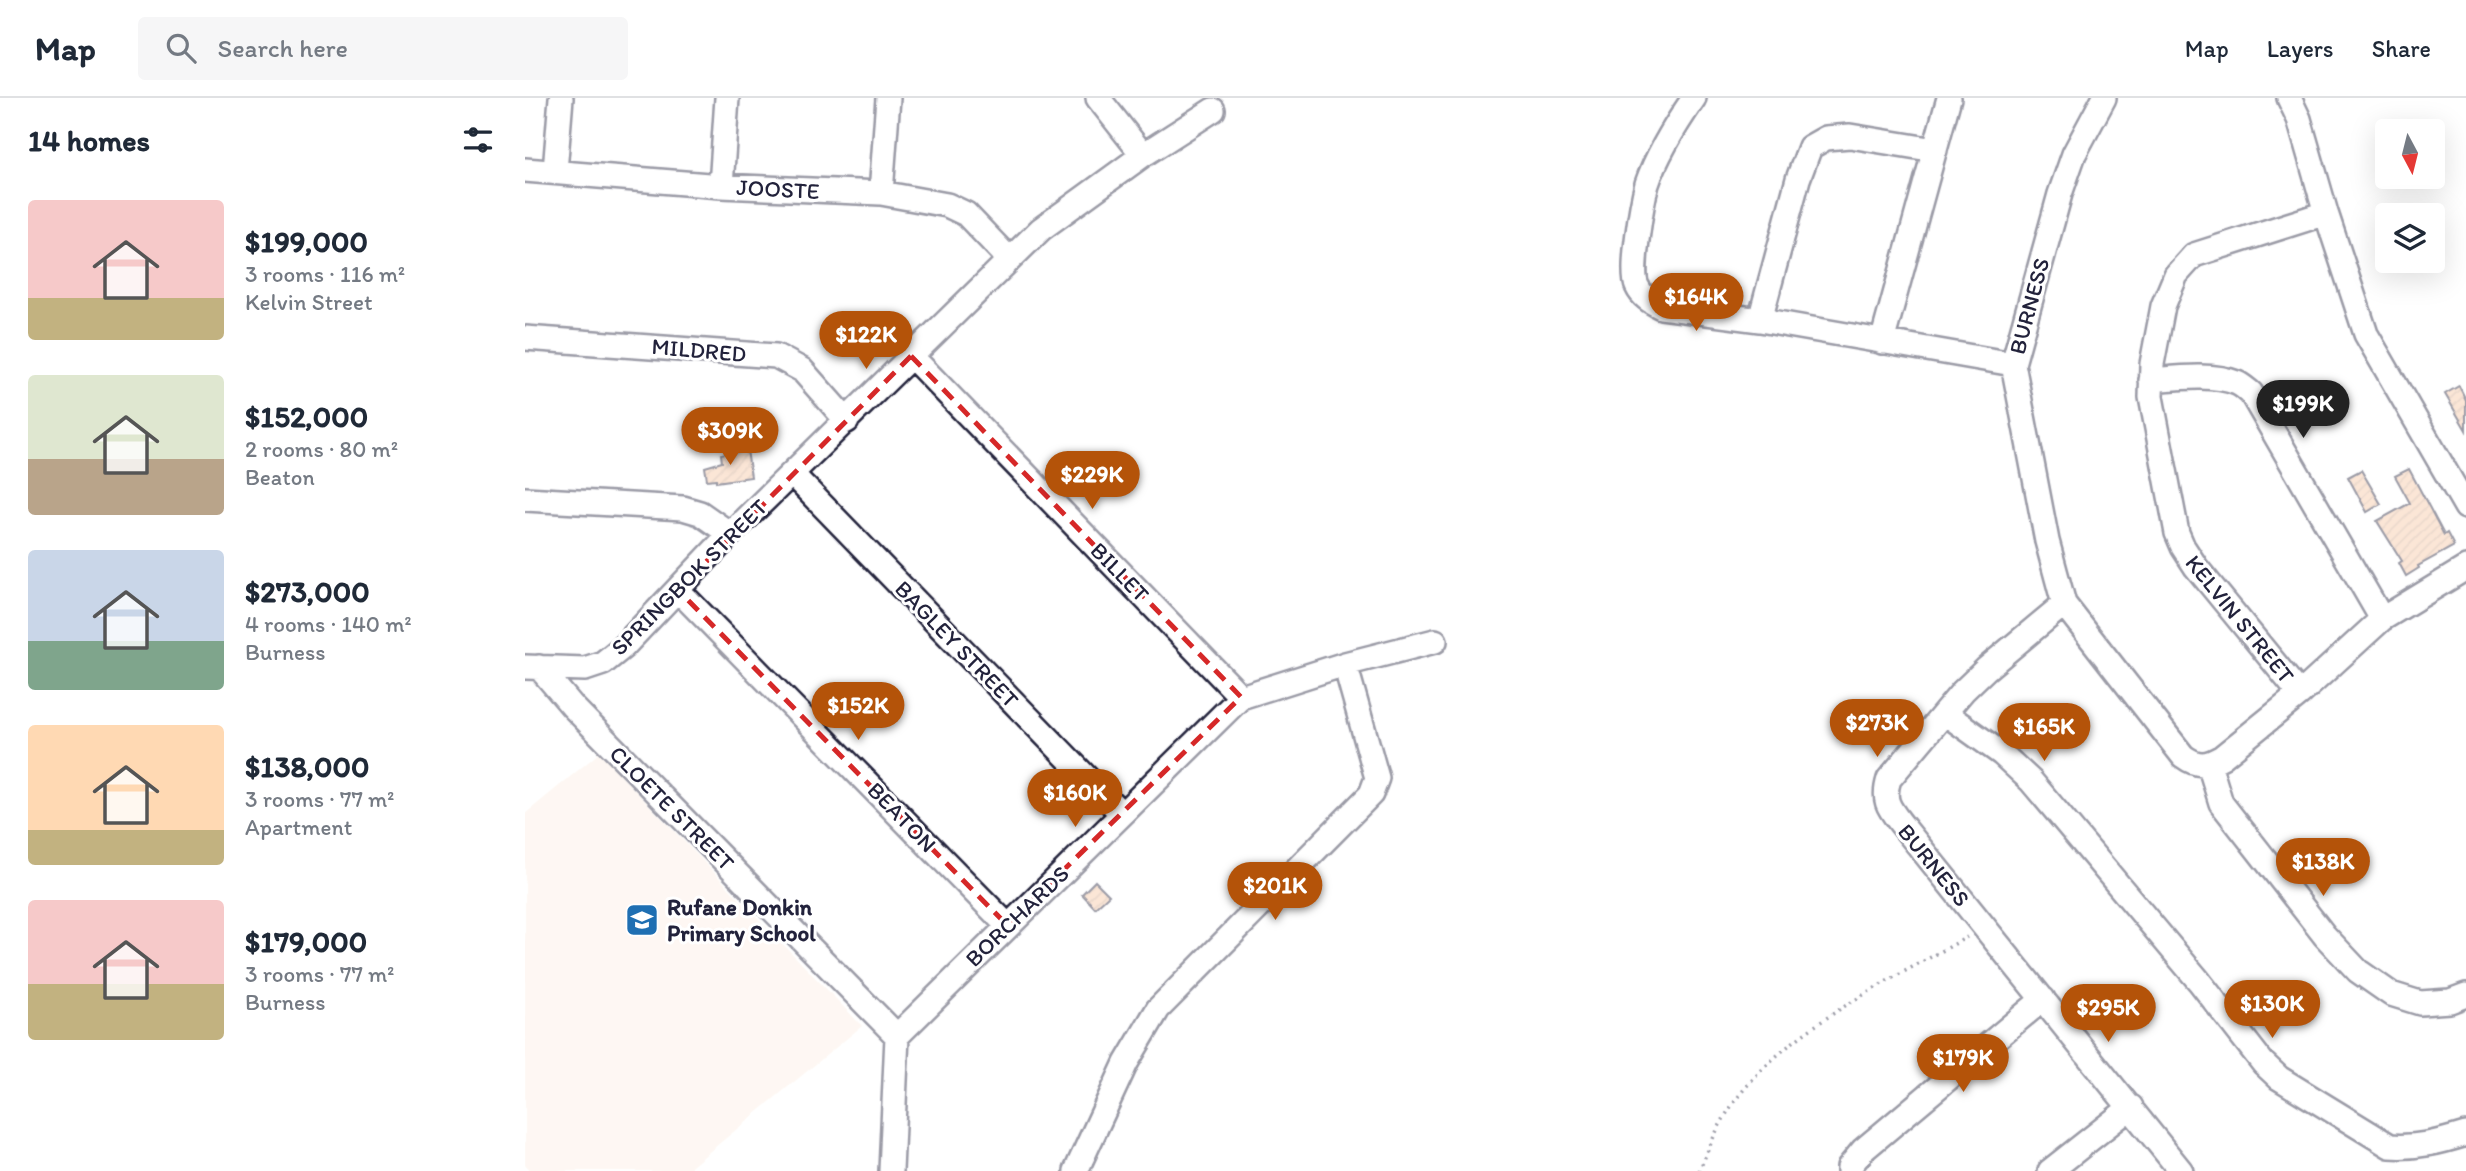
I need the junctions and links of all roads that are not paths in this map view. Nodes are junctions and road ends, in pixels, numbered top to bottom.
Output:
1 (561, 98) edge
2 (727, 98) edge
3 (888, 98) edge
4 (1098, 98) edge
5 (1694, 98) edge
6 (1949, 98) edge
7 (2104, 98) edge
8 (2289, 98) edge
9 (1213, 110) dead end
10 (1935, 150) junction
11 (1143, 155) junction
12 (525, 170) edge
13 (555, 171) junction
14 (721, 186) junction
15 (881, 193) junction
16 (2326, 213) junction
17 (1009, 259) junction
18 (1760, 320) junction
19 (525, 338) edge
20 (1882, 341) junction
21 (911, 356) junction
22 (2013, 365) junction
23 (2151, 380) junction
24 (847, 421) junction
25 (792, 474) junction
26 (525, 499) edge
27 (2466, 507) edge
28 (730, 534) junction
29 (2466, 568) edge
30 (678, 590) junction
31 (2064, 604) junction
32 (2382, 619) junction
33 (1435, 641) dead end
34 (1345, 664) junction
35 (532, 667) edge
36 (2299, 694) junction
37 (1241, 697) junction
38 (1946, 714) junction
39 (2205, 765) junction
40 (1122, 814) junction
41 (1007, 925) junction
42 (2466, 995) edge
43 (2043, 999) junction
44 (897, 1036) junction
45 (2131, 1107) junction
46 (2466, 1134) edge
47 (891, 1171) edge
48 (1076, 1171) edge
49 (1849, 1171) edge
50 (2050, 1171) edge
51 (2181, 1171) edge

1 - 13 street
2 - 14 street
3 - 15 street
4 - 11 street
5 - 18 street
6 - 10 street
7 - 22 street, BURNESS
8 - 16 street
9 - 11 street, SPRINGBOK STREET
10 - 18 street
10 - 20 street
11 - 17 street, SPRINGBOK STREET
12 - 13 street, JOOSTE
13 - 14 street, JOOSTE
14 - 15 street, JOOSTE
15 - 17 street, JOOSTE
16 - 23 street, KELVIN STREET
16 - 27 street
17 - 21 street, SPRINGBOK STREET
18 - 20 street
19 - 24 street, MILDRED
20 - 22 street
21 - 24 street, SPRINGBOK STREET
21 - 37 street, BILLET
22 - 31 street, BURNESS
23 - 32 street
23 - 36 street, KELVIN STREET
24 - 25 street, SPRINGBOK STREET
25 - 28 street, SPRINGBOK STREET
25 - 40 street, BAGLEY STREET
26 - 28 street
28 - 30 street, SPRINGBOK STREET
29 - 32 street
30 - 35 street, SPRINGBOK STREET
30 - 41 street, BEATON
31 - 38 street, BURNESS
31 - 39 street, BURNESS
32 - 36 street
33 - 34 street, BORCHARDS
34 - 37 street, BORCHARDS
34 - 48 street
35 - 44 street, CLOETE STREET
36 - 39 street
37 - 40 street, BORCHARDS
38 - 43 street, BURNESS
38 - 46 street
39 - 42 street
40 - 41 street, BORCHARDS
41 - 44 street, BORCHARDS
43 - 45 street, BURNESS
43 - 49 street
44 - 47 street
45 - 50 street
45 - 51 street, BURNESS

